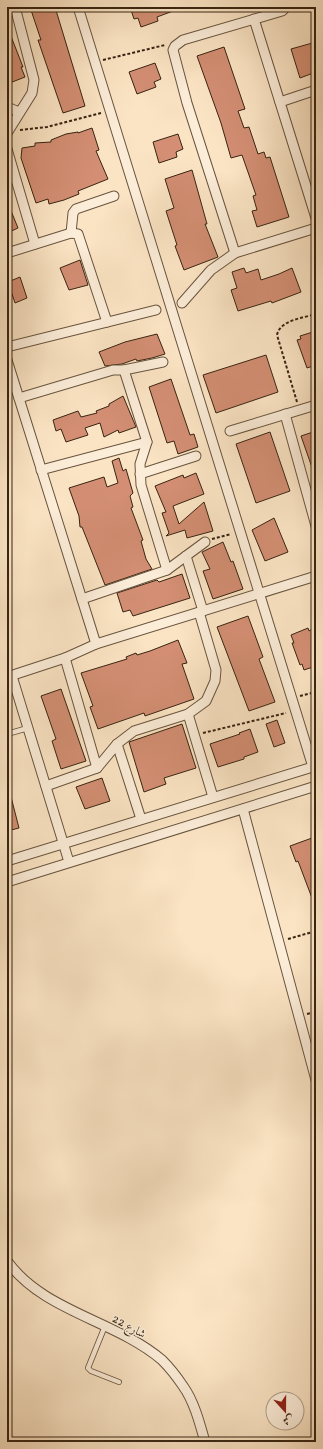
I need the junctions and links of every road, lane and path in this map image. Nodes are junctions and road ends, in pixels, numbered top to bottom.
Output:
1 (15, 7) edge
2 (78, 7) edge
3 (286, 7) edge
4 (313, 7) edge
5 (254, 19) junction
6 (178, 42) junction
7 (95, 62) junction
8 (316, 90) edge
9 (280, 102) junction
10 (7, 107) edge
11 (110, 111) junction
12 (19, 112) junction
13 (8, 132) edge
14 (7, 149) edge
15 (114, 196) dead end
16 (316, 218) edge
17 (316, 228) edge
18 (71, 233) junction
19 (36, 244) junction
20 (7, 253) edge
21 (234, 253) junction
22 (182, 303) dead end
23 (156, 310) dead end
24 (316, 314) edge
25 (108, 322) junction
26 (7, 347) edge
27 (7, 360) edge
28 (163, 362) dead end
29 (124, 370) junction
30 (19, 398) junction
31 (316, 405) edge
32 (300, 410) junction
33 (285, 414) junction
34 (230, 431) dead end
35 (147, 442) junction
36 (196, 456) dead end
37 (42, 470) junction
38 (140, 474) junction
39 (314, 509) edge
40 (316, 526) edge
41 (240, 531) junction
42 (205, 542) joint
43 (186, 556) junction
44 (167, 570) junction
45 (316, 576) edge
46 (259, 594) junction
47 (82, 599) junction
48 (201, 611) junction
49 (96, 644) junction
50 (65, 658) junction
51 (10, 677) edge
52 (316, 692) edge
53 (292, 698) junction
54 (295, 711) junction
55 (188, 714) junction
56 (28, 728) junction
57 (7, 734) edge
58 (194, 735) junction
59 (117, 744) junction
60 (314, 767) edge
61 (98, 768) junction
62 (46, 786) junction
63 (316, 786) edge
64 (213, 797) junction
65 (243, 809) junction
66 (141, 819) junction
67 (63, 843) junction
68 (7, 861) edge
69 (69, 862) junction
70 (7, 882) edge
71 (316, 931) edge
72 (279, 942) junction
73 (316, 1080) edge
74 (7, 1261) edge
75 (105, 1326) junction
76 (119, 1382) dead end
77 (206, 1442) edge

1 - 12 street
2 - 7 street
3 - 4 path
3 - 5 street
5 - 6 street
5 - 9 street
6 - 7 path
6 - 21 street
7 - 11 street
8 - 9 street
9 - 16 street
10 - 12 street
11 - 13 path
11 - 41 street
12 - 13 street
14 - 19 street
15 - 18 street
17 - 21 street
18 - 19 street
18 - 25 street
19 - 20 street
21 - 22 street
23 - 25 street
24 - 32 path
25 - 26 street
27 - 30 street
28 - 29 street
29 - 30 street
29 - 35 street
30 - 37 street
31 - 32 street
32 - 33 street
33 - 34 street
33 - 39 street
35 - 37 street
35 - 38 street
36 - 38 street
37 - 47 street
38 - 44 street
39 - 40 street
41 - 42 path
41 - 46 street
42 - 43 street
43 - 44 street
43 - 48 street
44 - 47 street
45 - 46 street
46 - 48 street
46 - 53 street
47 - 49 street
48 - 49 street
48 - 55 street
49 - 50 street
50 - 51 street
50 - 61 street
51 - 56 street
52 - 53 path
53 - 54 street
54 - 58 path
54 - 60 street
55 - 58 street
55 - 59 street
56 - 57 lane
56 - 62 street
58 - 64 street
59 - 61 street
59 - 66 street
60 - 64 street
61 - 62 street
62 - 67 street
63 - 65 street
64 - 66 street
65 - 69 street
65 - 72 street
66 - 67 street
67 - 68 street
67 - 69 street
69 - 70 street
71 - 72 path
72 - 73 street
74 - 75 street, شارع 22
75 - 76 lane
75 - 77 street, شارع 22

